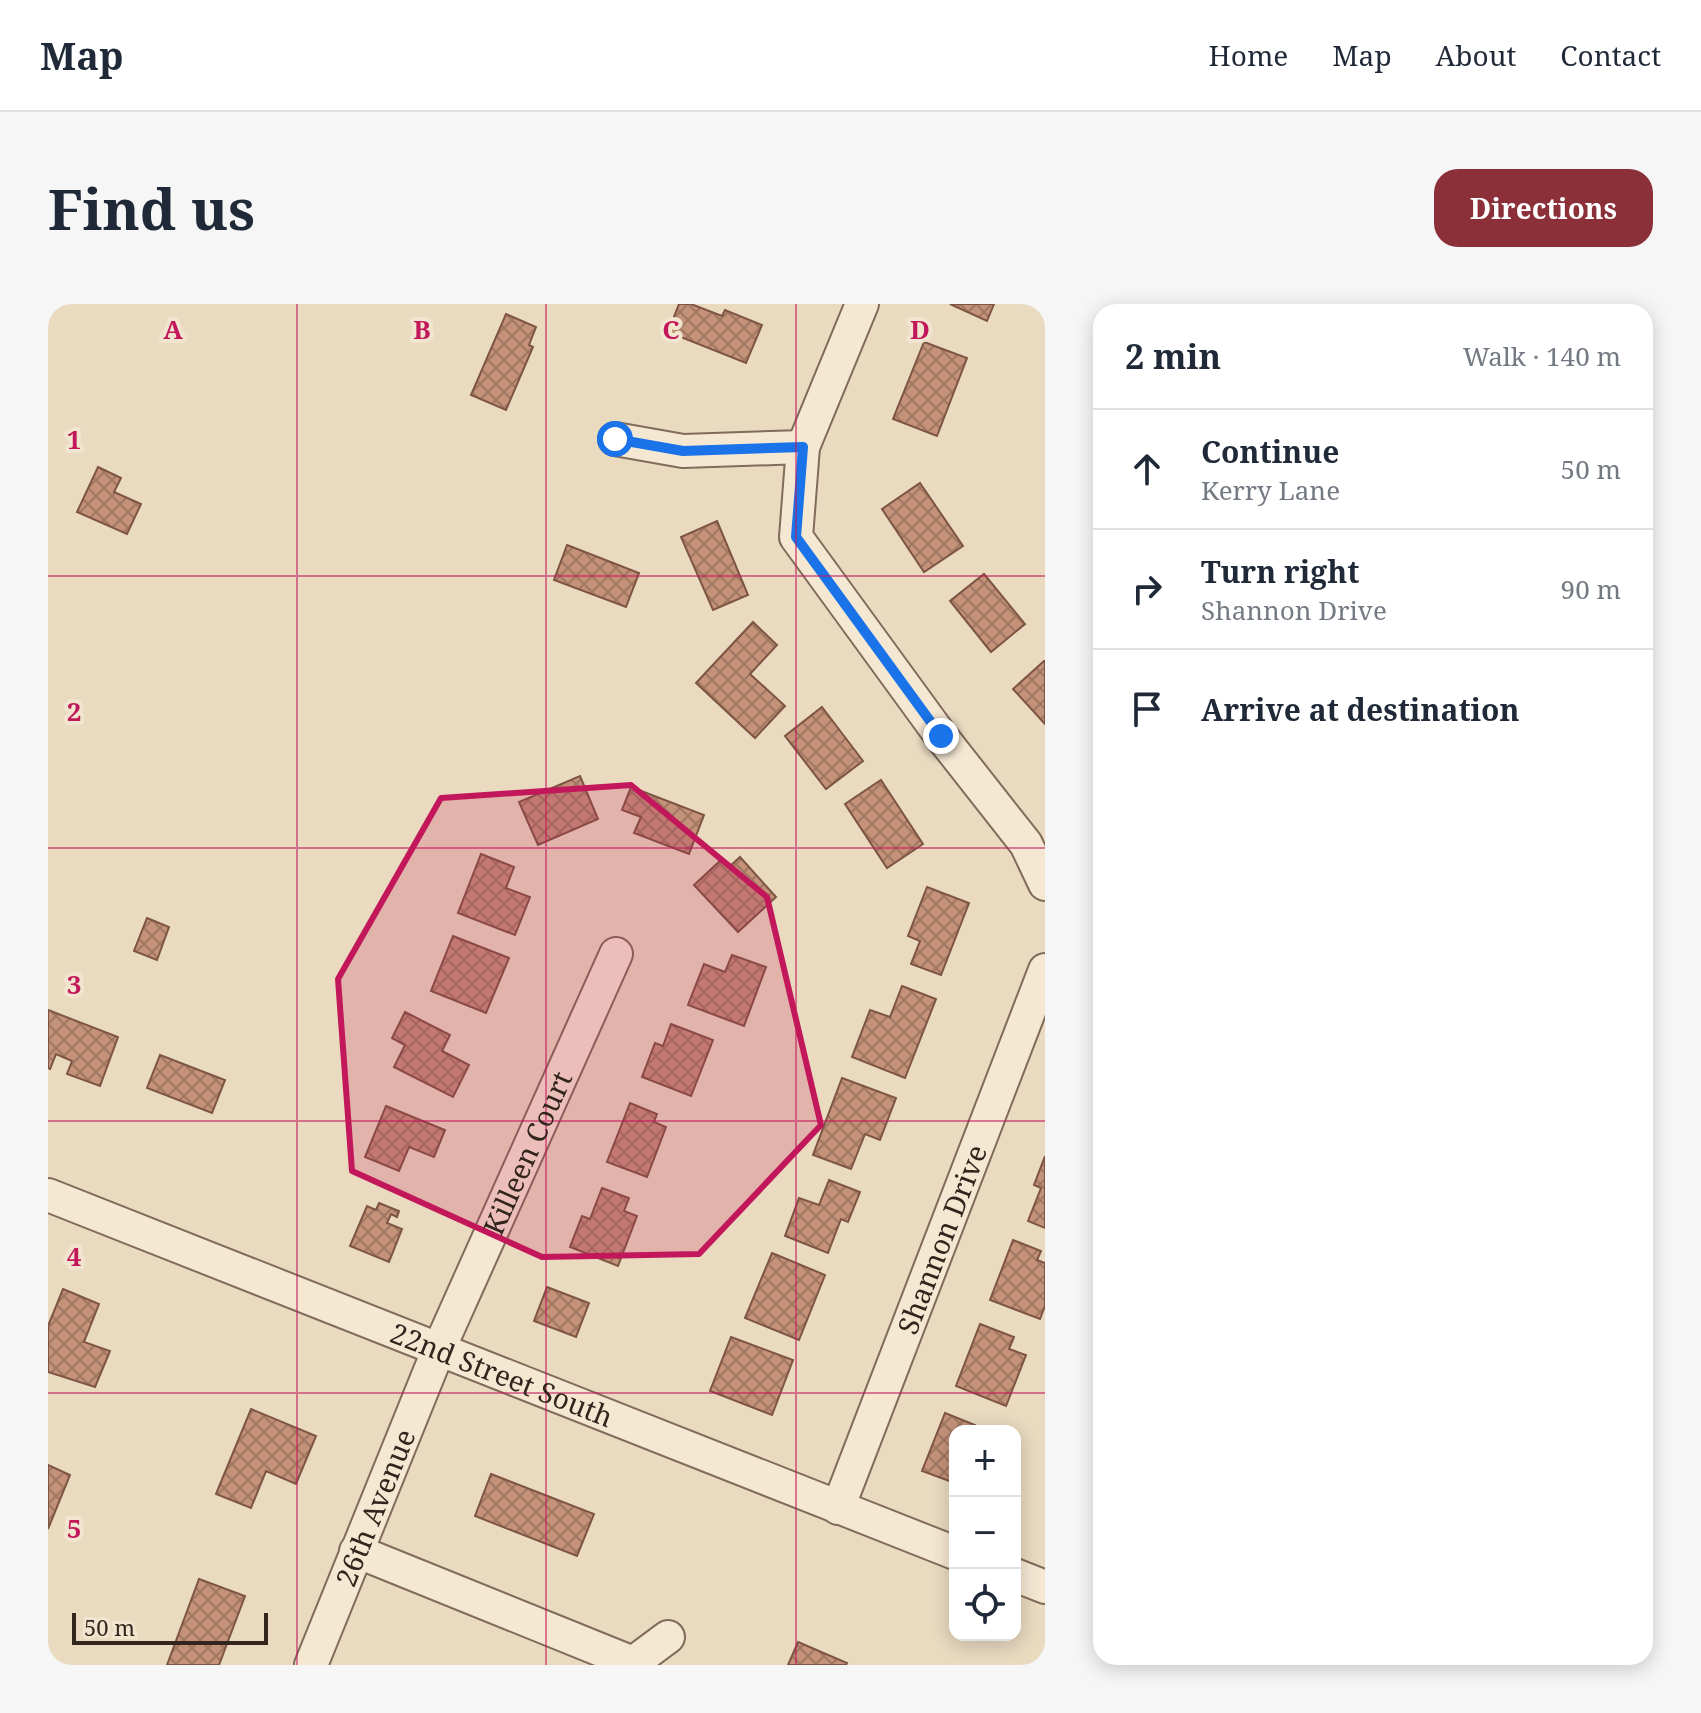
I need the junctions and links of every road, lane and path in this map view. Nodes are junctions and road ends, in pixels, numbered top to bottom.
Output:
1 (862, 304) edge
2 (615, 439) dead end
3 (803, 447) junction
4 (1045, 884) edge
5 (616, 954) dead end
6 (1045, 970) edge
7 (48, 1195) edge
8 (438, 1351) junction
9 (838, 1508) junction
10 (356, 1551) junction
11 (949, 1551) edge
12 (1021, 1577) edge
13 (1045, 1587) edge
14 (668, 1637) dead end
15 (311, 1665) edge

1 - 3 street
2 - 3 street
3 - 4 street
5 - 8 street, Killeen Court
6 - 9 street, Shannon Drive
7 - 8 street, 22nd Street South
8 - 9 street, 22nd Street South
8 - 10 street, 26th Avenue
9 - 11 street, 22nd Street South
10 - 14 street
10 - 15 street, 26th Avenue
12 - 13 street

